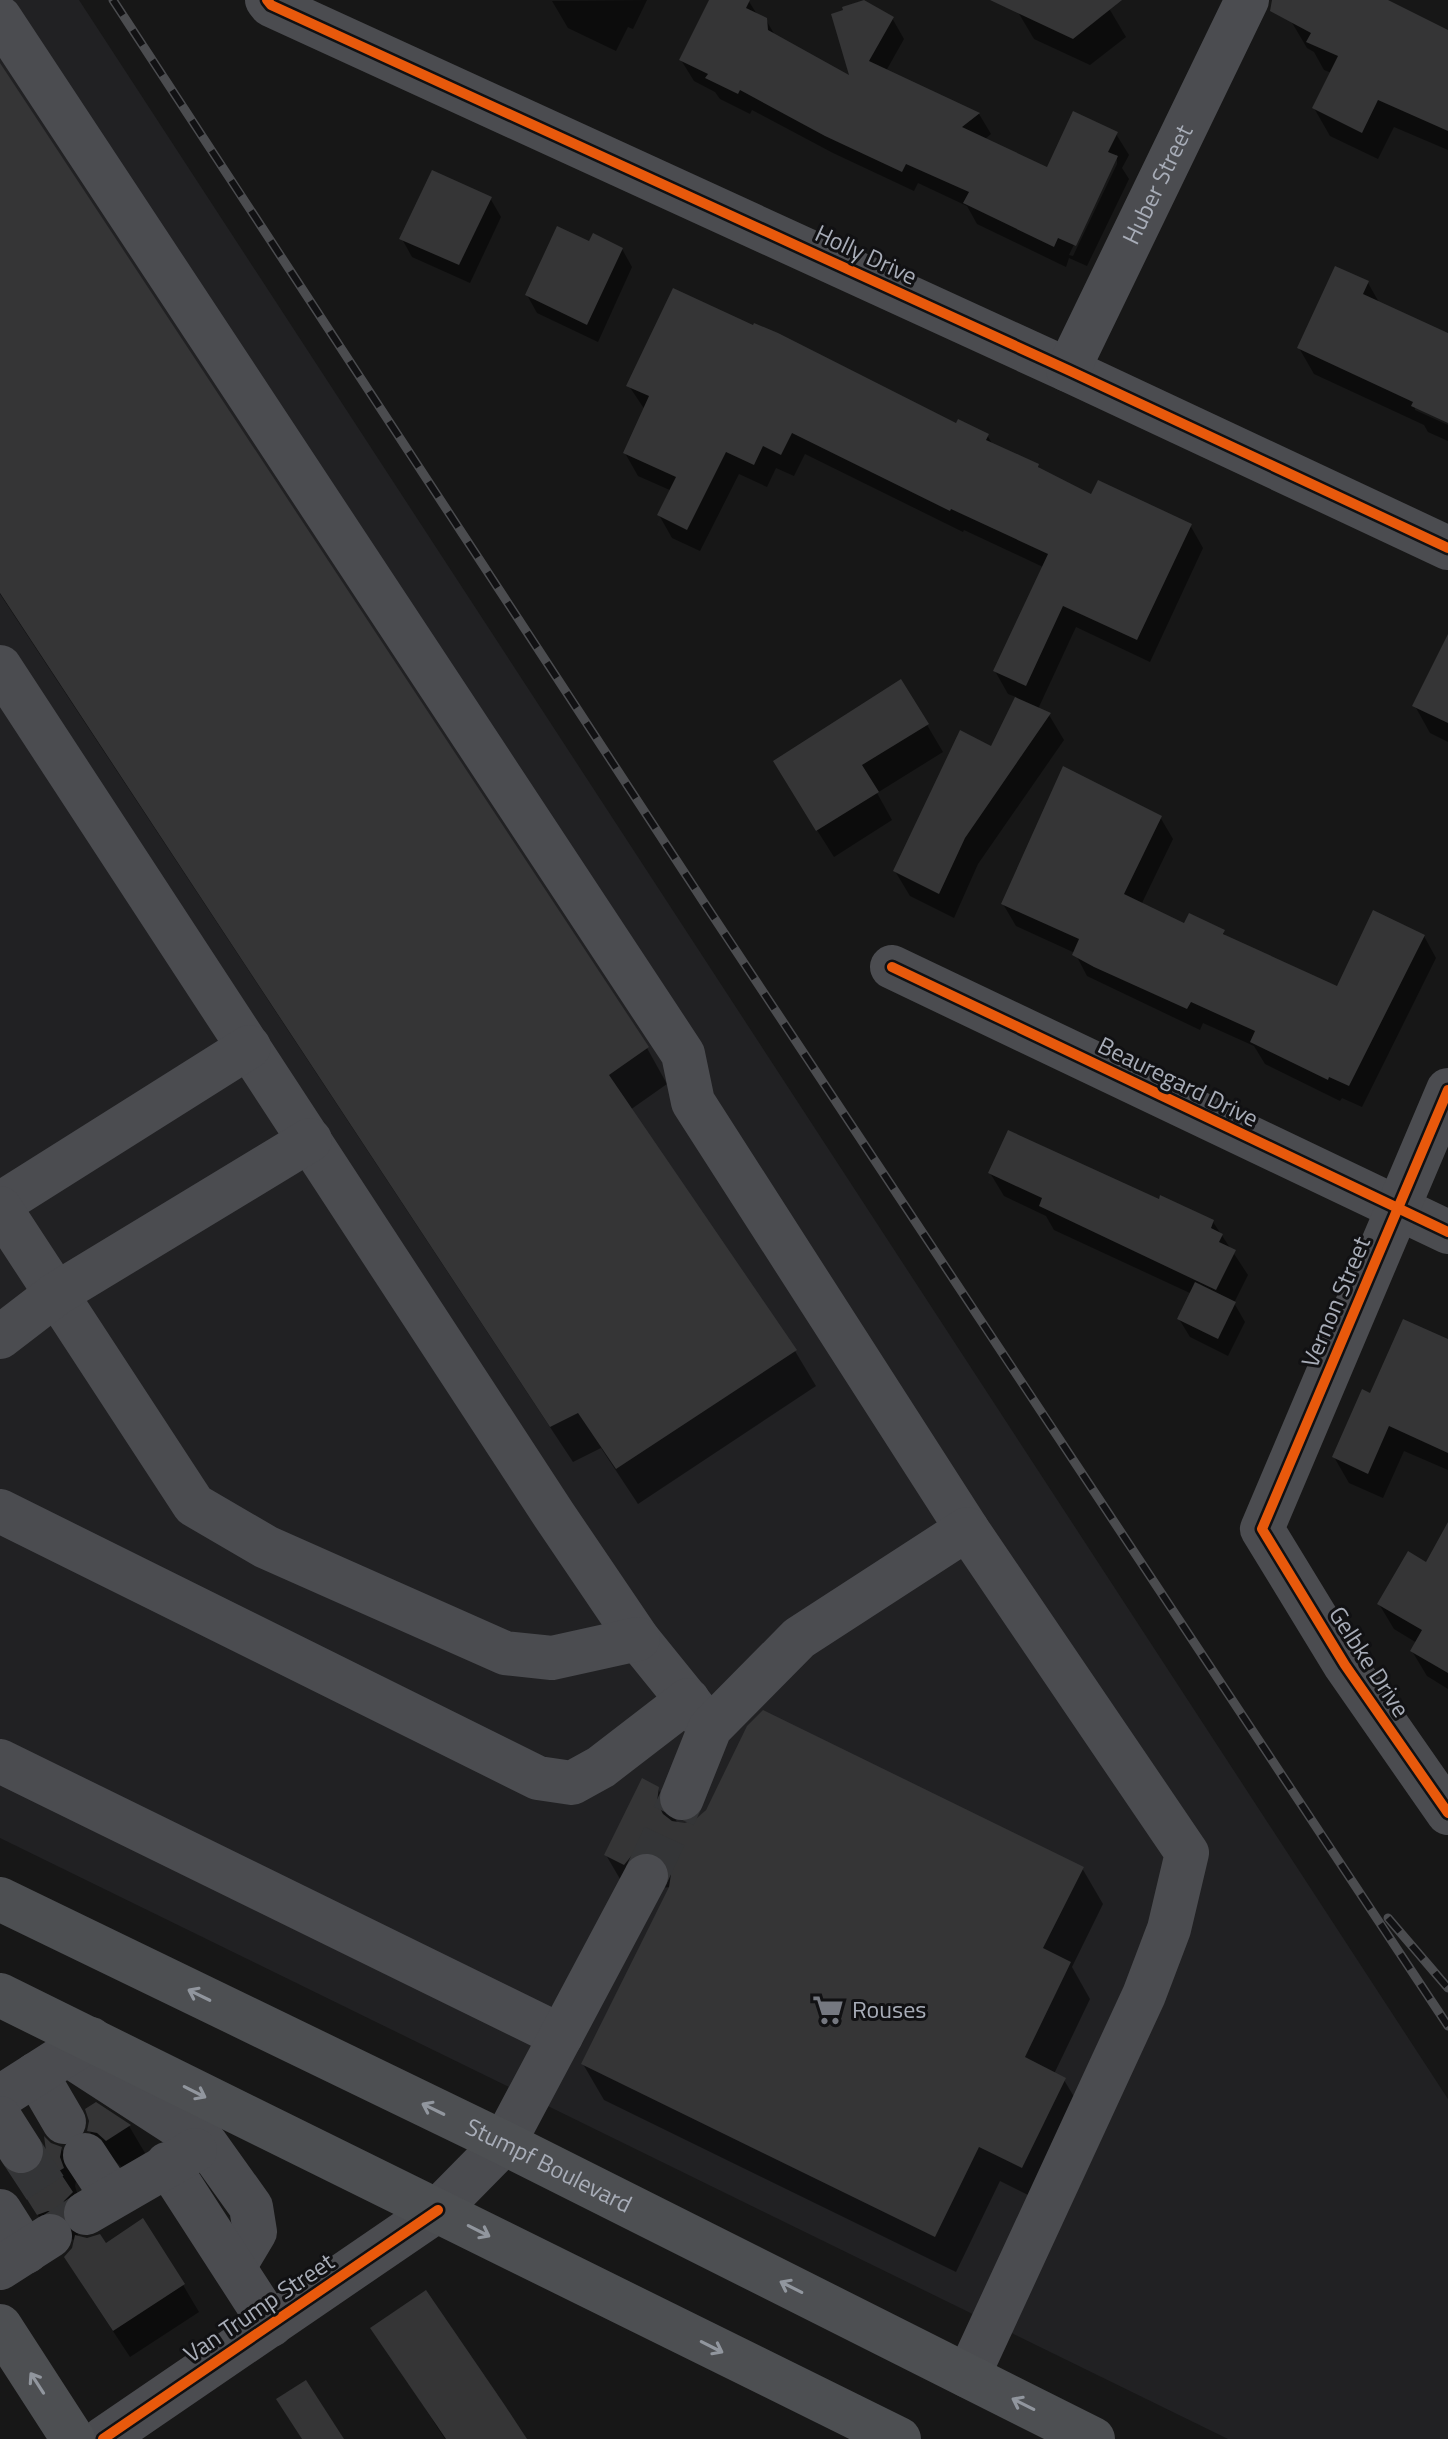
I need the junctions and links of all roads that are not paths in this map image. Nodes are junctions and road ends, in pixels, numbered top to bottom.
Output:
1 (267, 0) edge
2 (1247, 0) edge
3 (0, 18) edge
4 (1068, 370) junction
5 (1448, 548) edge
6 (0, 667) edge
7 (892, 967) dead end
8 (249, 1047) junction
9 (1448, 1090) edge
10 (310, 1140) junction
11 (0, 1206) edge
12 (1397, 1208) junction
13 (1448, 1232) edge
14 (56, 1294) junction
15 (0, 1337) edge
16 (0, 1511) edge
17 (967, 1529) junction
18 (1262, 1529) joint
19 (638, 1639) junction
20 (699, 1714) junction
21 (0, 1761) edge
22 (682, 1798) tunnel mouth
23 (1448, 1813) edge
24 (646, 1876) tunnel mouth
25 (0, 1899) edge
26 (0, 1995) edge
27 (561, 2036) junction
28 (48, 2066) edge
29 (249, 2120) junction
30 (504, 2143) junction
31 (206, 2144) junction
32 (167, 2164) junction
33 (438, 2210) junction
34 (0, 2211) edge
35 (55, 2233) edge
36 (234, 2267) junction
37 (271, 2325) junction
38 (0, 2326) edge
39 (968, 2376) junction
40 (888, 2436) edge
41 (73, 2439) edge
42 (103, 2439) edge
43 (1093, 2439) edge

1 - 4 street, Holly Drive
2 - 4 street, Huber Street
3 - 17 street
4 - 5 street, Holly Drive
6 - 8 street
7 - 12 street, Beauregard Drive
8 - 10 street
8 - 11 street
9 - 12 street, Vernon Street
10 - 14 street
10 - 19 street
11 - 14 street
12 - 13 street, Beauregard Drive
12 - 18 street, Vernon Street
14 - 15 street
14 - 19 street
16 - 20 street
17 - 20 street
17 - 39 street
18 - 23 street, Gelbke Drive
19 - 20 street
20 - 22 street
21 - 27 street
24 - 27 street, Van Trump Street
30 -> 25 main road, Stumpf Boulevard
26 - 28 main road
27 - 30 street, Van Trump Street
28 -> 29 main road
28 - 31 street
28 - 35 street
29 - 31 street
29 - 33 main road
30 - 33 street, Van Trump Street
39 -> 30 main road, Stumpf Boulevard
31 - 32 street
31 - 36 street
32 - 35 street
32 - 36 street
33 - 37 street, Van Trump Street
33 -> 40 main road
34 - 35 street
36 - 37 street
37 - 42 street, Van Trump Street
41 -> 38 main road
43 -> 39 main road, Stumpf Boulevard

